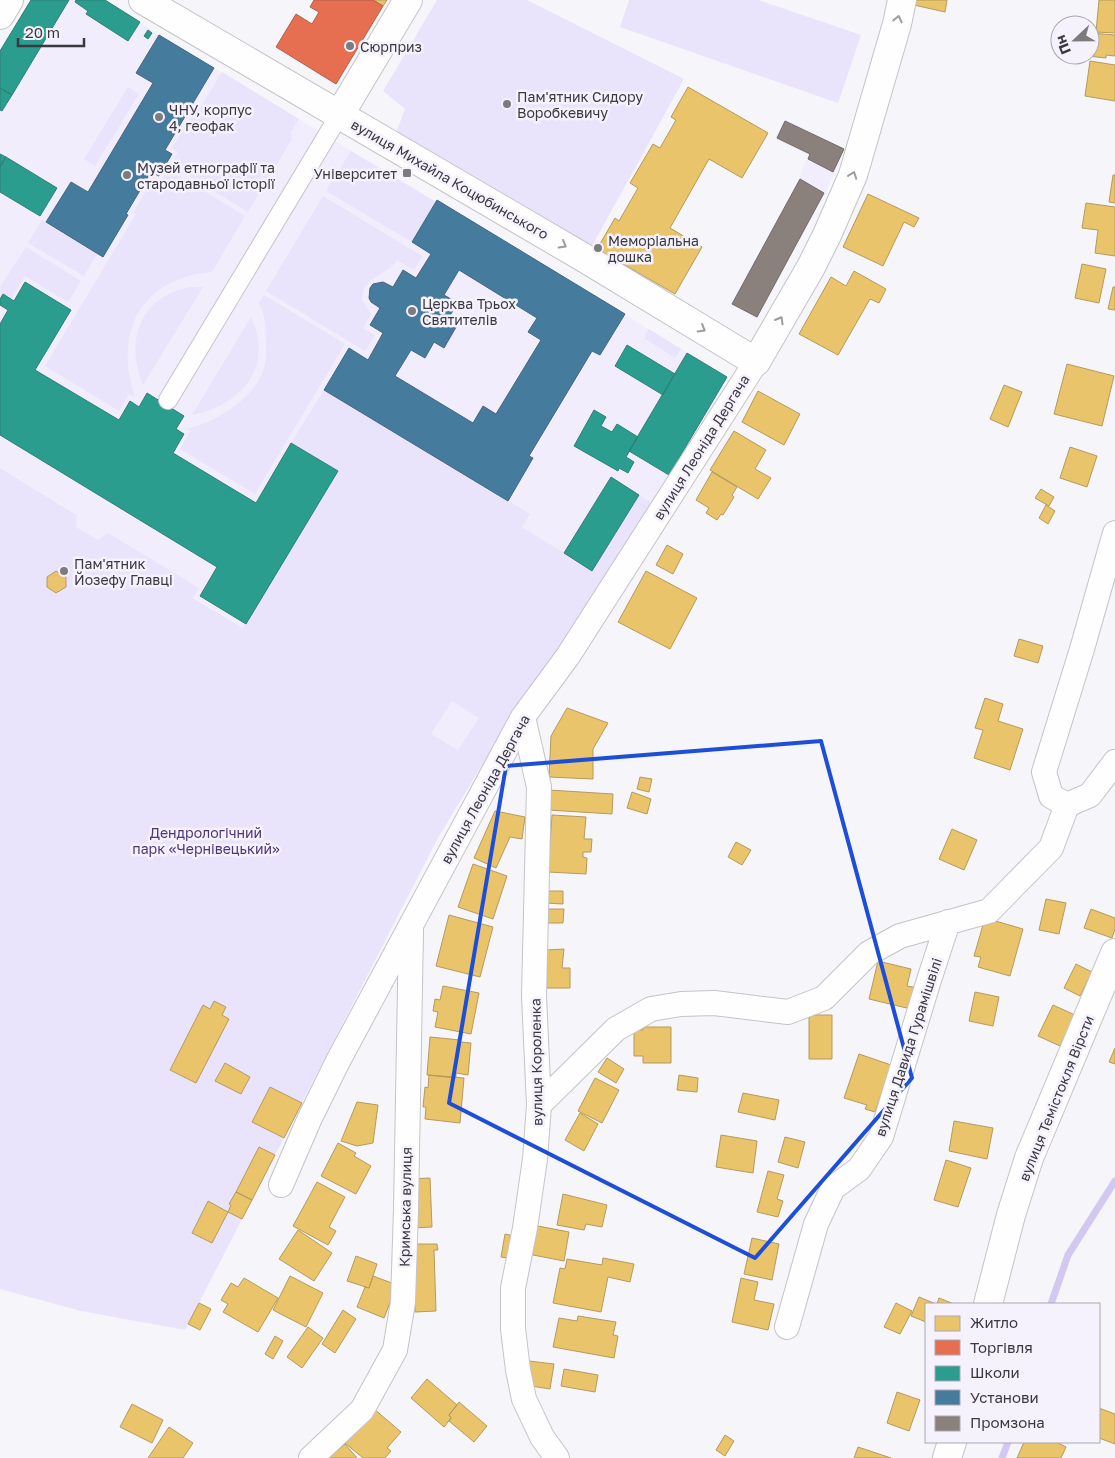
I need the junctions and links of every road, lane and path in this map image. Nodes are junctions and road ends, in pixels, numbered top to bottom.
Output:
1 (9, 0) edge
2 (143, 0) edge
3 (408, 0) edge
4 (902, 0) edge
5 (0, 15) edge
6 (340, 114) junction
7 (756, 362) junction
8 (168, 400) dead end
9 (1115, 533) edge
10 (522, 717) junction
11 (1115, 762) edge
12 (1067, 805) junction
13 (948, 922) junction
14 (411, 925) junction
15 (1115, 953) edge
16 (539, 1105) junction
17 (281, 1186) dead end
18 (988, 1303) edge
19 (787, 1327) dead end
20 (952, 1443) edge
21 (311, 1458) edge
22 (557, 1458) edge
23 (947, 1458) edge

1 - 5 street
2 - 6 street, вулиця Михайла Коцюбинського
3 - 6 street
7 -> 4 street
6 -> 7 street, вулиця Михайла Коцюбинського
6 - 8 street
7 - 10 street, вулиця Леоніда Дергача
9 - 12 street
10 - 14 street, вулиця Леоніда Дергача
10 - 16 street, вулиця Короленка
11 - 12 street
12 - 13 street
13 - 16 street
13 - 19 street, вулиця Давида Гурамішвілі
14 - 17 street, вулиця Леоніда Дергача
14 - 21 street, Кримська вулиця
15 - 18 street, вулиця Темістокля Вірсти
16 - 22 street, вулиця Короленка
20 - 23 street

